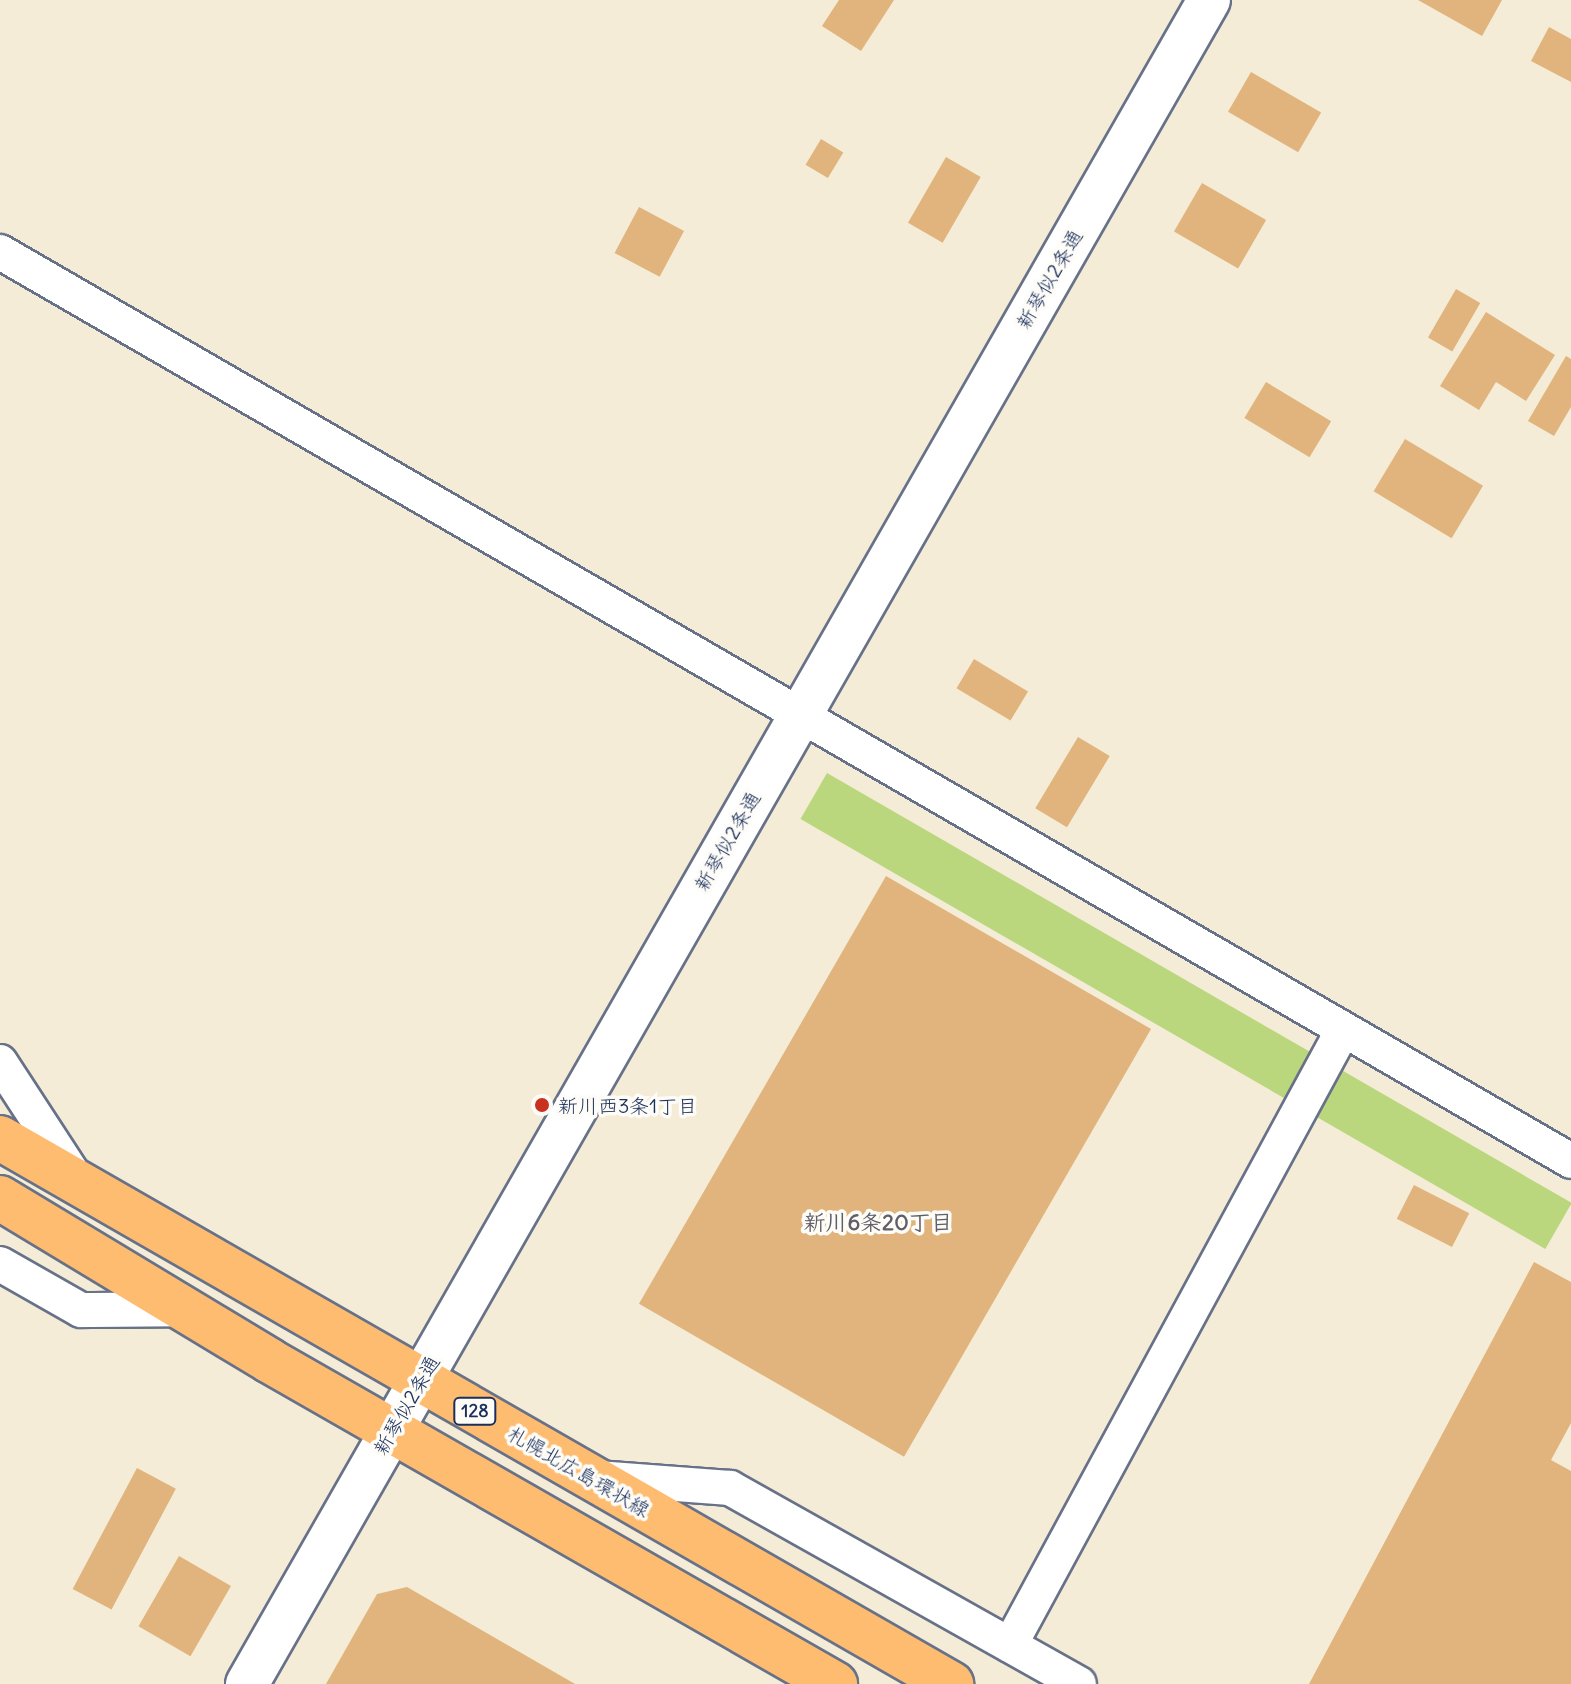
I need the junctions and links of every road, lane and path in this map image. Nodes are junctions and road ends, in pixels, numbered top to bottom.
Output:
1 (1209, 0) edge
2 (0, 252) edge
3 (798, 716) junction
4 (1343, 1030) junction
5 (0, 1062) edge
6 (0, 1138) edge
7 (1571, 1161) edge
8 (79, 1183) junction
9 (0, 1198) edge
10 (0, 1264) edge
11 (189, 1309) junction
12 (421, 1379) junction
13 (392, 1429) junction
14 (589, 1477) junction
15 (1010, 1645) junction
16 (817, 1678) edge
17 (247, 1684) edge
18 (951, 1684) edge
19 (1079, 1684) edge

1 - 3 street, 新琴似2条通
2 - 3 street
3 - 4 street
3 - 12 street, 新琴似2条通
4 - 7 street
4 - 15 street
5 - 8 street
6 - 8 main road, 札幌北広島環状線 / 128
8 - 12 main road, 札幌北広島環状線 / 128
9 - 11 main road
10 - 11 street
11 - 13 main road
12 - 13 street, 新琴似2条通
12 - 14 main road, 札幌北広島環状線 / 128
13 - 16 main road
13 - 17 street, 新琴似2条通
14 - 15 street
14 - 18 main road, 札幌北広島環状線 / 128
15 - 19 street

